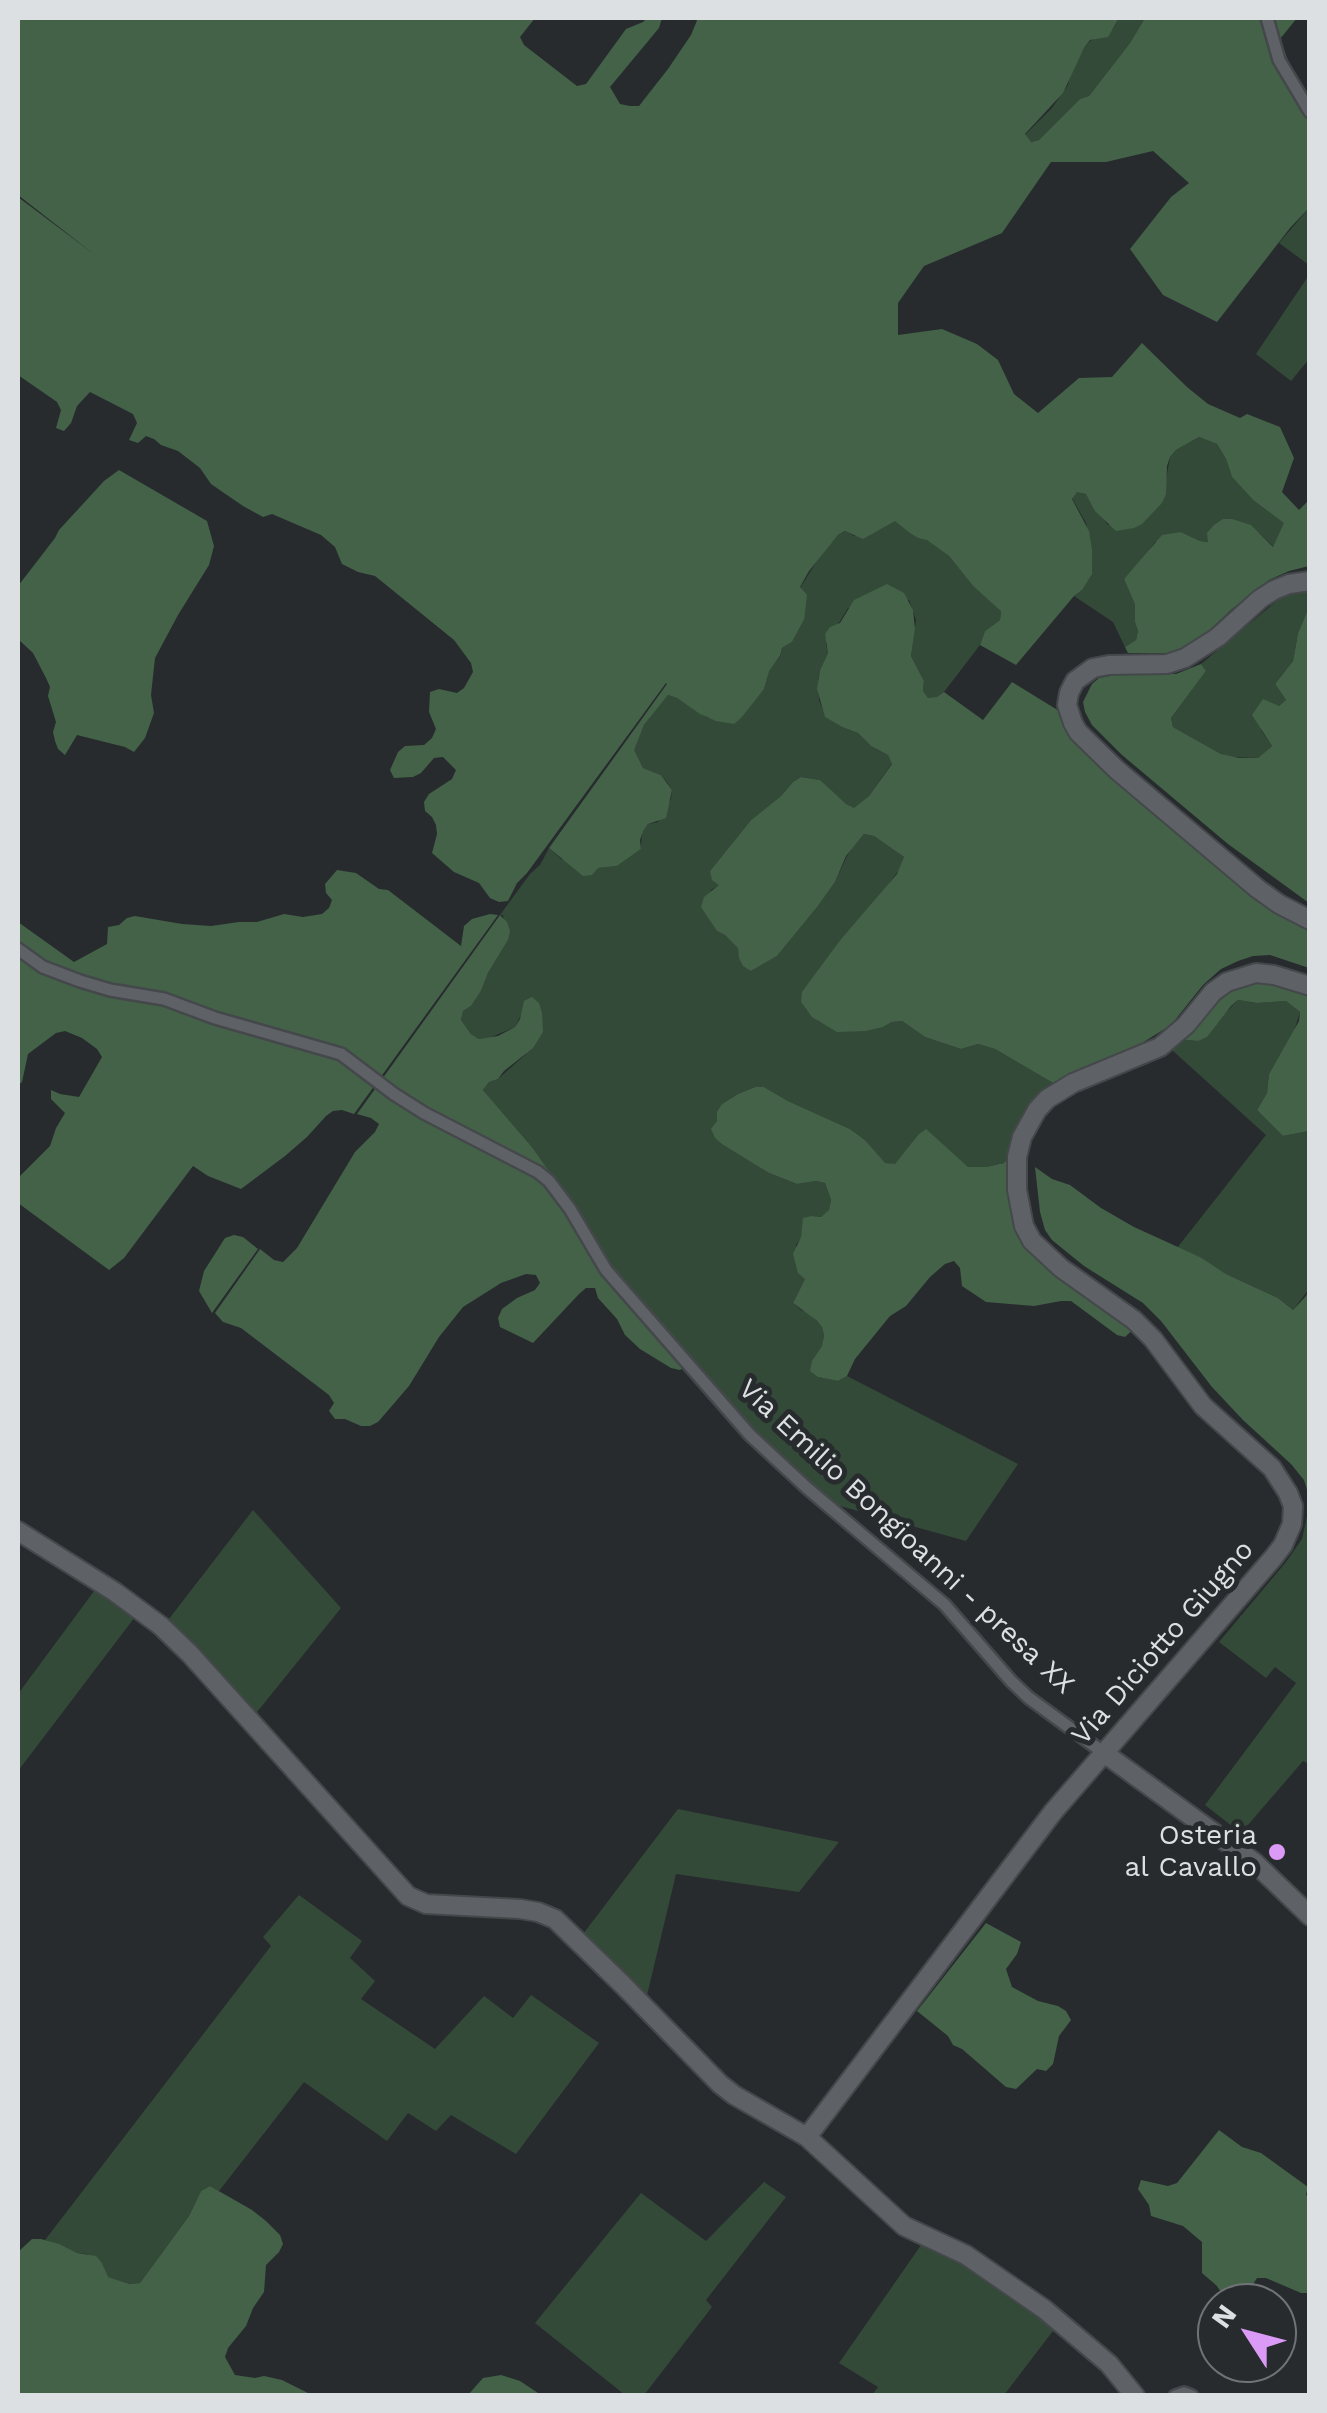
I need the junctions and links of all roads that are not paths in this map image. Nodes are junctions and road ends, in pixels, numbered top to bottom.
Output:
1 (1267, 18) edge
2 (1310, 112) edge
3 (1310, 581) edge
4 (1310, 920) edge
5 (18, 948) edge
6 (1310, 986) edge
7 (18, 1531) edge
8 (1104, 1753) junction
9 (1310, 1916) edge
10 (808, 2137) junction
11 (1135, 2396) edge
12 (1175, 2396) edge
13 (1192, 2396) edge

1 - 2 street
3 - 4 main road
5 - 8 street, Via Emilio Bongioanni - presa XX
6 - 8 main road, Via Diciotto Giugno
7 - 10 main road
8 - 9 main road, Via Emilio Bongioanni - presa XX
8 - 10 main road, Via Diciotto Giugno
10 - 11 main road
12 - 13 street

